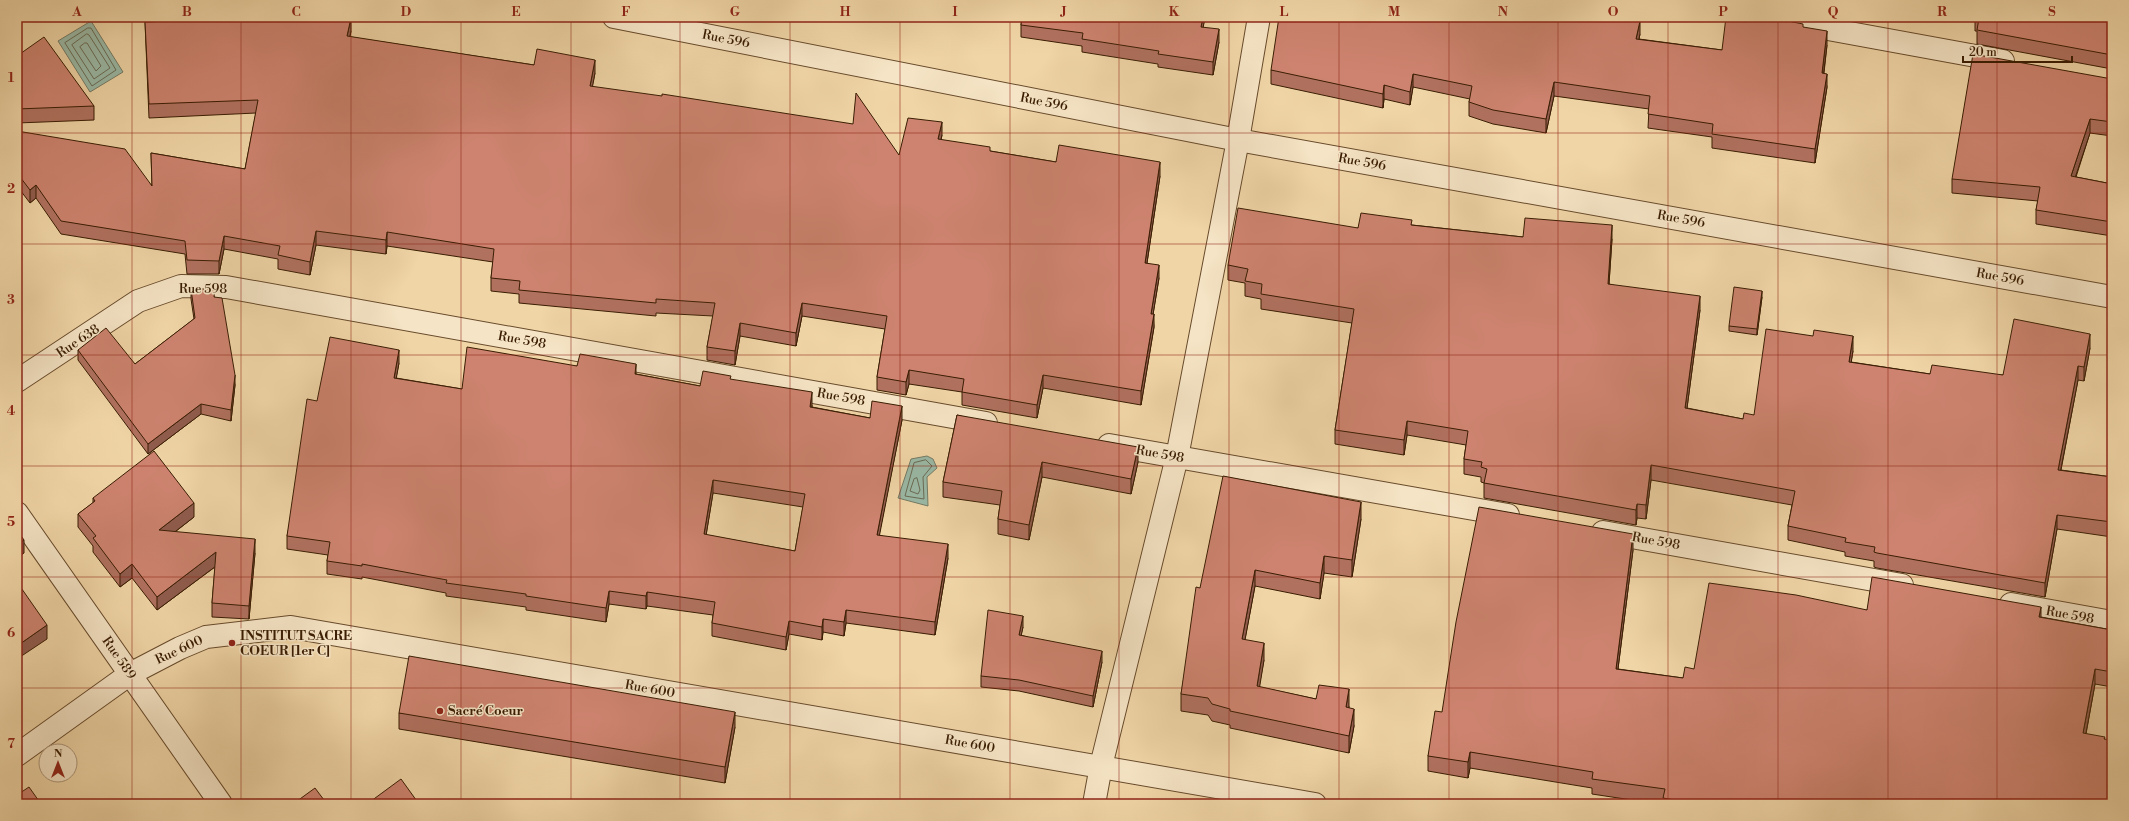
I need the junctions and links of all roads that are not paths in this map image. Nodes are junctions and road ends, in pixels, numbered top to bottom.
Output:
1 (614, 17) edge
2 (1260, 17) edge
3 (1762, 17) edge
4 (2026, 65) edge
5 (1238, 140) junction
6 (2112, 297) edge
7 (138, 301) joint
8 (17, 381) edge
9 (1004, 426) edge
10 (1090, 441) edge
11 (1177, 457) junction
12 (17, 513) edge
13 (1530, 519) edge
14 (1585, 529) edge
15 (1923, 589) edge
16 (1994, 601) edge
17 (2112, 622) edge
18 (130, 674) junction
19 (17, 755) edge
20 (1101, 766) junction
21 (222, 804) edge
22 (1094, 804) edge
23 (1315, 804) edge

1 - 5 street, Rue 596
2 - 5 street
3 - 4 street
5 - 6 street, Rue 596
5 - 11 street
7 - 8 street, Rue 638
7 - 9 street, Rue 598
10 - 11 street, Rue 598
11 - 13 street, Rue 598
11 - 20 street
12 - 18 street, Rue 589
14 - 15 street, Rue 598
16 - 17 street, Rue 598
18 - 19 street, Rue 600
18 - 20 street, Rue 600
18 - 21 street, Rue 589
20 - 22 street
20 - 23 street, Rue 600

